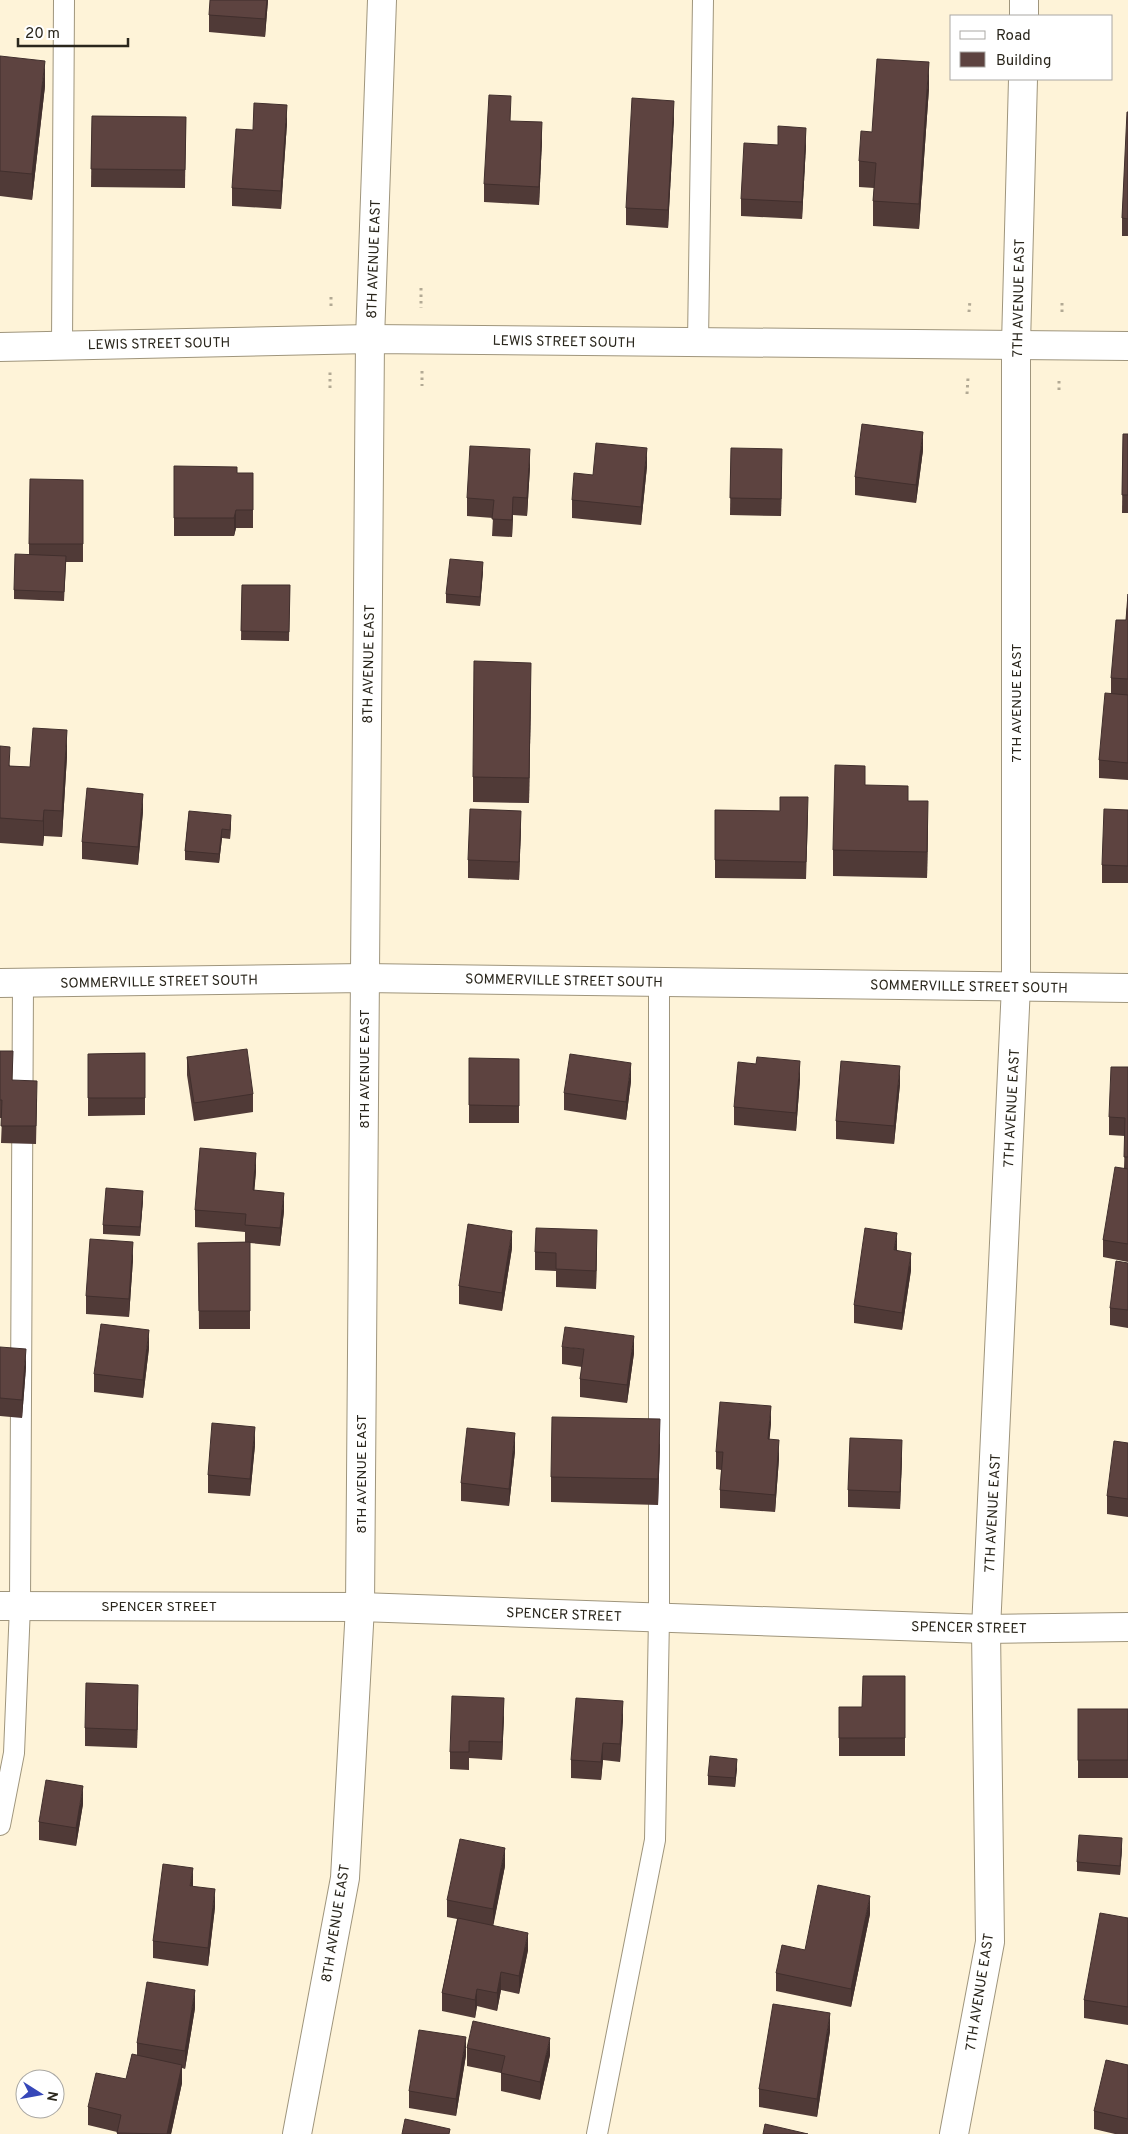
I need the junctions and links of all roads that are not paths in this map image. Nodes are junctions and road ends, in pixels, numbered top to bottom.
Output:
1 (64, 0) edge
2 (382, 0) edge
3 (703, 0) edge
4 (1024, 0) edge
5 (1024, 15) edge
6 (1023, 80) edge
7 (370, 339) junction
8 (698, 342) junction
9 (1016, 344) junction
10 (62, 345) junction
11 (0, 346) edge
12 (1128, 346) edge
13 (364, 978) junction
14 (659, 982) junction
15 (12, 983) edge
16 (1016, 986) junction
17 (1128, 988) edge
18 (10, 1606) edge
19 (360, 1606) junction
20 (659, 1617) junction
21 (1128, 1627) edge
22 (986, 1629) junction
23 (0, 1825) edge
24 (297, 2134) edge
25 (597, 2134) edge
26 (954, 2134) edge

1 - 10 lane
2 - 7 street, 8TH AVENUE EAST
3 - 8 lane
4 - 5 street
6 - 9 street, 7TH AVENUE EAST
7 - 8 street, LEWIS STREET SOUTH
7 - 10 street, LEWIS STREET SOUTH
7 - 13 street, 8TH AVENUE EAST
8 - 9 street, LEWIS STREET SOUTH
9 - 12 street, LEWIS STREET SOUTH
9 - 16 street, 7TH AVENUE EAST
10 - 11 street, LEWIS STREET SOUTH
13 - 14 street, SOMMERVILLE STREET SOUTH
13 - 15 street, SOMMERVILLE STREET SOUTH
13 - 19 street, 8TH AVENUE EAST
14 - 16 street, SOMMERVILLE STREET SOUTH
14 - 20 lane
15 - 18 lane
16 - 17 street, SOMMERVILLE STREET SOUTH
16 - 22 street, 7TH AVENUE EAST
18 - 19 street, SPENCER STREET
18 - 23 lane
19 - 20 street, SPENCER STREET
19 - 24 street, 8TH AVENUE EAST
20 - 22 street, SPENCER STREET
20 - 25 lane
21 - 22 street, SPENCER STREET
22 - 26 street, 7TH AVENUE EAST

